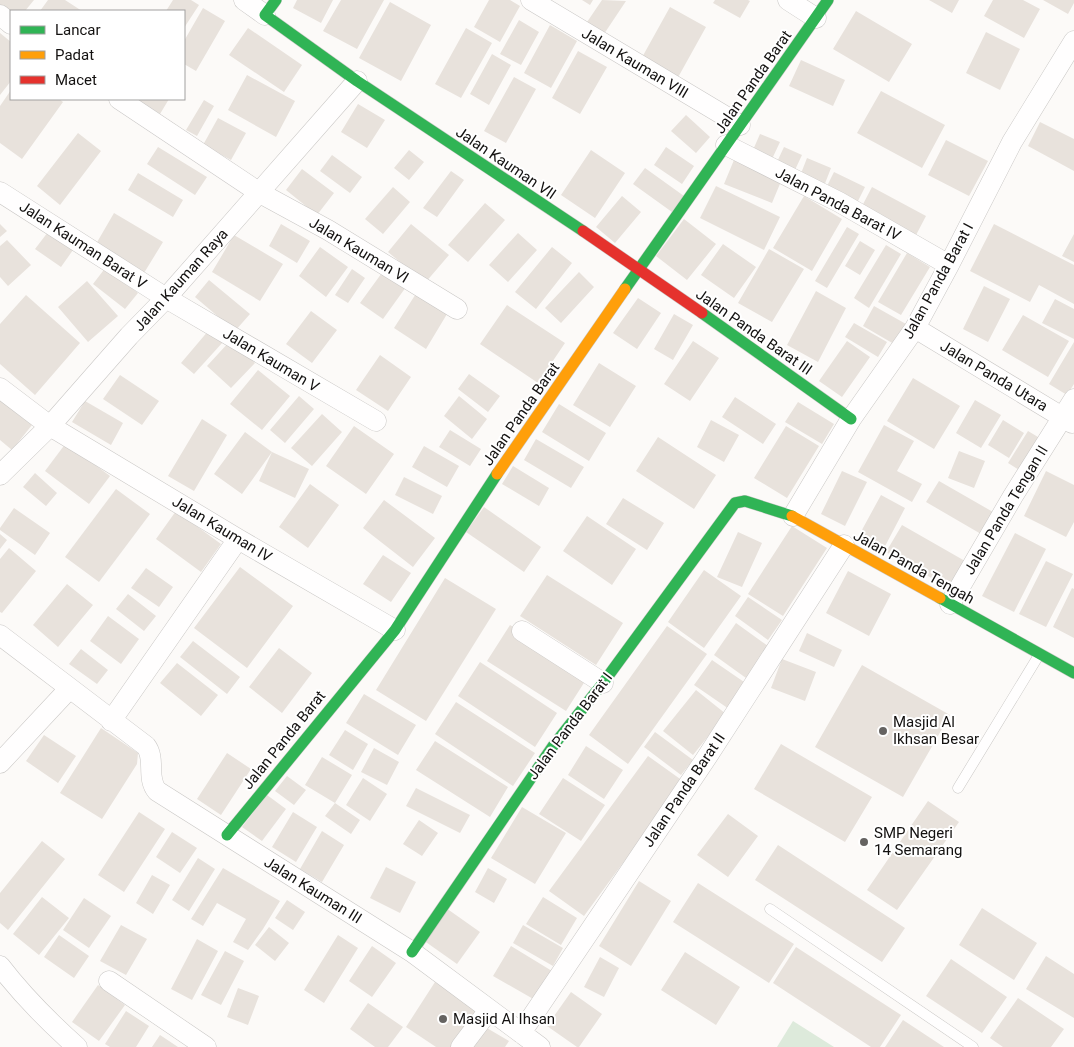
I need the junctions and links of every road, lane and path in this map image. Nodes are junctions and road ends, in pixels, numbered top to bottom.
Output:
1 (244, 0) edge
2 (531, 0) edge
3 (788, 0) edge
4 (828, 0) edge
5 (270, 7) edge
6 (0, 15) edge
7 (816, 18) junction
8 (10, 23) edge
9 (1074, 41) edge
10 (357, 81) junction
11 (120, 100) edge
12 (740, 125) junction
13 (726, 145) junction
14 (0, 192) edge
15 (260, 193) junction
16 (949, 265) junction
17 (639, 269) junction
18 (166, 298) junction
19 (457, 309) dead end
20 (915, 328) junction
21 (0, 388) edge
22 (1074, 399) edge
23 (852, 419) junction
24 (1068, 420) edge
25 (376, 421) dead end
26 (50, 426) junction
27 (0, 475) edge
28 (735, 503) joint
29 (793, 516) junction
30 (238, 539) junction
31 (844, 545) junction
32 (950, 604) junction
33 (395, 630) junction
34 (522, 631) dead end
35 (0, 634) edge
36 (1039, 654) junction
37 (1074, 673) edge
38 (603, 683) junction
39 (69, 689) junction
40 (111, 721) junction
41 (0, 763) edge
42 (958, 788) dead end
43 (227, 835) junction
44 (770, 909) dead end
45 (412, 952) junction
46 (3, 979) edge
47 (109, 980) dead end
48 (489, 1010) junction
49 (521, 1033) junction
50 (77, 1047) edge
51 (206, 1047) edge
52 (461, 1047) edge
53 (540, 1047) edge
54 (973, 1047) edge

1 - 5 street
2 - 12 street, Jalan Kauman VIII
3 - 7 street
4 - 7 street, Jalan Panda Barat
5 - 10 street, Jalan Kauman VII
6 - 8 street
7 - 12 street, Jalan Panda Barat
9 - 16 street, Jalan Panda Barat I
10 - 15 street, Jalan Kauman Raya
10 - 17 street, Jalan Kauman VII
11 - 15 street, Jalan Kauman VI
12 - 13 street, Jalan Panda Barat
13 - 16 street, Jalan Panda Barat IV
13 - 17 street, Jalan Panda Barat
14 - 18 street, Jalan Kauman Barat V
15 - 18 street, Jalan Kauman Raya
15 - 19 street, Jalan Kauman VI
16 - 20 street, Jalan Panda Barat I
17 - 23 street, Jalan Panda Barat III
17 - 33 street, Jalan Panda Barat
18 - 25 street, Jalan Kauman V
18 - 26 street, Jalan Kauman Raya
20 - 23 street, Jalan Panda Barat I
20 - 24 street, Jalan Panda Utara
21 - 26 street, Jalan Kauman IV
22 - 24 street, Jalan Panda Tengan II
23 - 29 street, Jalan Panda Barat I
24 - 32 street, Jalan Panda Tengan II
26 - 27 street, Jalan Kauman Raya
26 - 30 street, Jalan Kauman IV
28 - 29 street, Jalan Panda Tengah
28 - 38 street, Jalan Panda Barat I
29 - 31 street, Jalan Panda Tengah
30 - 33 street, Jalan Kauman IV
30 - 40 street
31 - 32 street, Jalan Panda Tengah
31 - 49 street, Jalan Panda Barat II
32 - 36 street, Jalan Panda Tengah
33 - 43 street, Jalan Panda Barat
34 - 38 street
35 - 39 street, Jalan Kauman III
36 - 37 street, Jalan Panda Tengah
36 - 42 lane
38 - 45 street, Jalan Panda Barat I
39 - 40 street, Jalan Kauman III
39 - 41 street
40 - 43 street, Jalan Kauman III
43 - 45 street, Jalan Kauman III
44 - 54 lane
45 - 48 street, Jalan Kauman III
46 - 50 street
47 - 51 street
48 - 49 street, Jalan Kauman III
48 - 52 street
49 - 53 street, Jalan Kauman III

